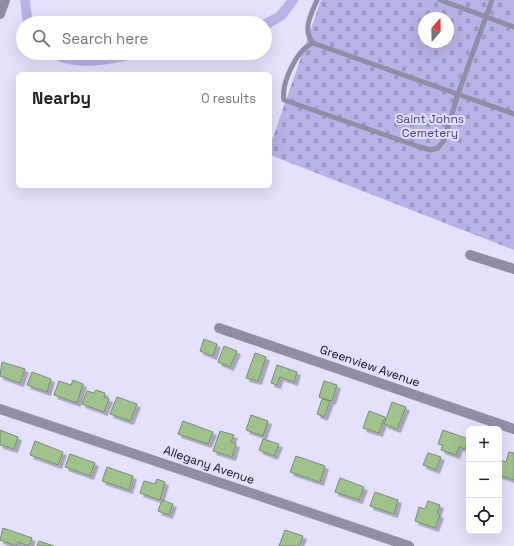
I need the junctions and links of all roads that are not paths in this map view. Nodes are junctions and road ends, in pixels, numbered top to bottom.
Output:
1 (5, 0) edge
2 (317, 0) edge
3 (440, 0) edge
4 (492, 0) edge
5 (0, 14) edge
6 (486, 18) junction
7 (514, 27) edge
8 (313, 43) junction
9 (458, 94) junction
10 (514, 114) edge
11 (470, 255) dead end
12 (514, 269) edge
13 (219, 328) dead end
14 (0, 409) edge
15 (514, 429) edge
16 (409, 546) edge

1 - 5 street
2 - 8 lane
3 - 6 lane
4 - 6 lane
6 - 7 lane
6 - 9 lane
8 - 9 lane
8 - 9 lane
9 - 10 lane
11 - 12 street
13 - 15 street, Greenview Avenue
14 - 16 street, Allegany Avenue

